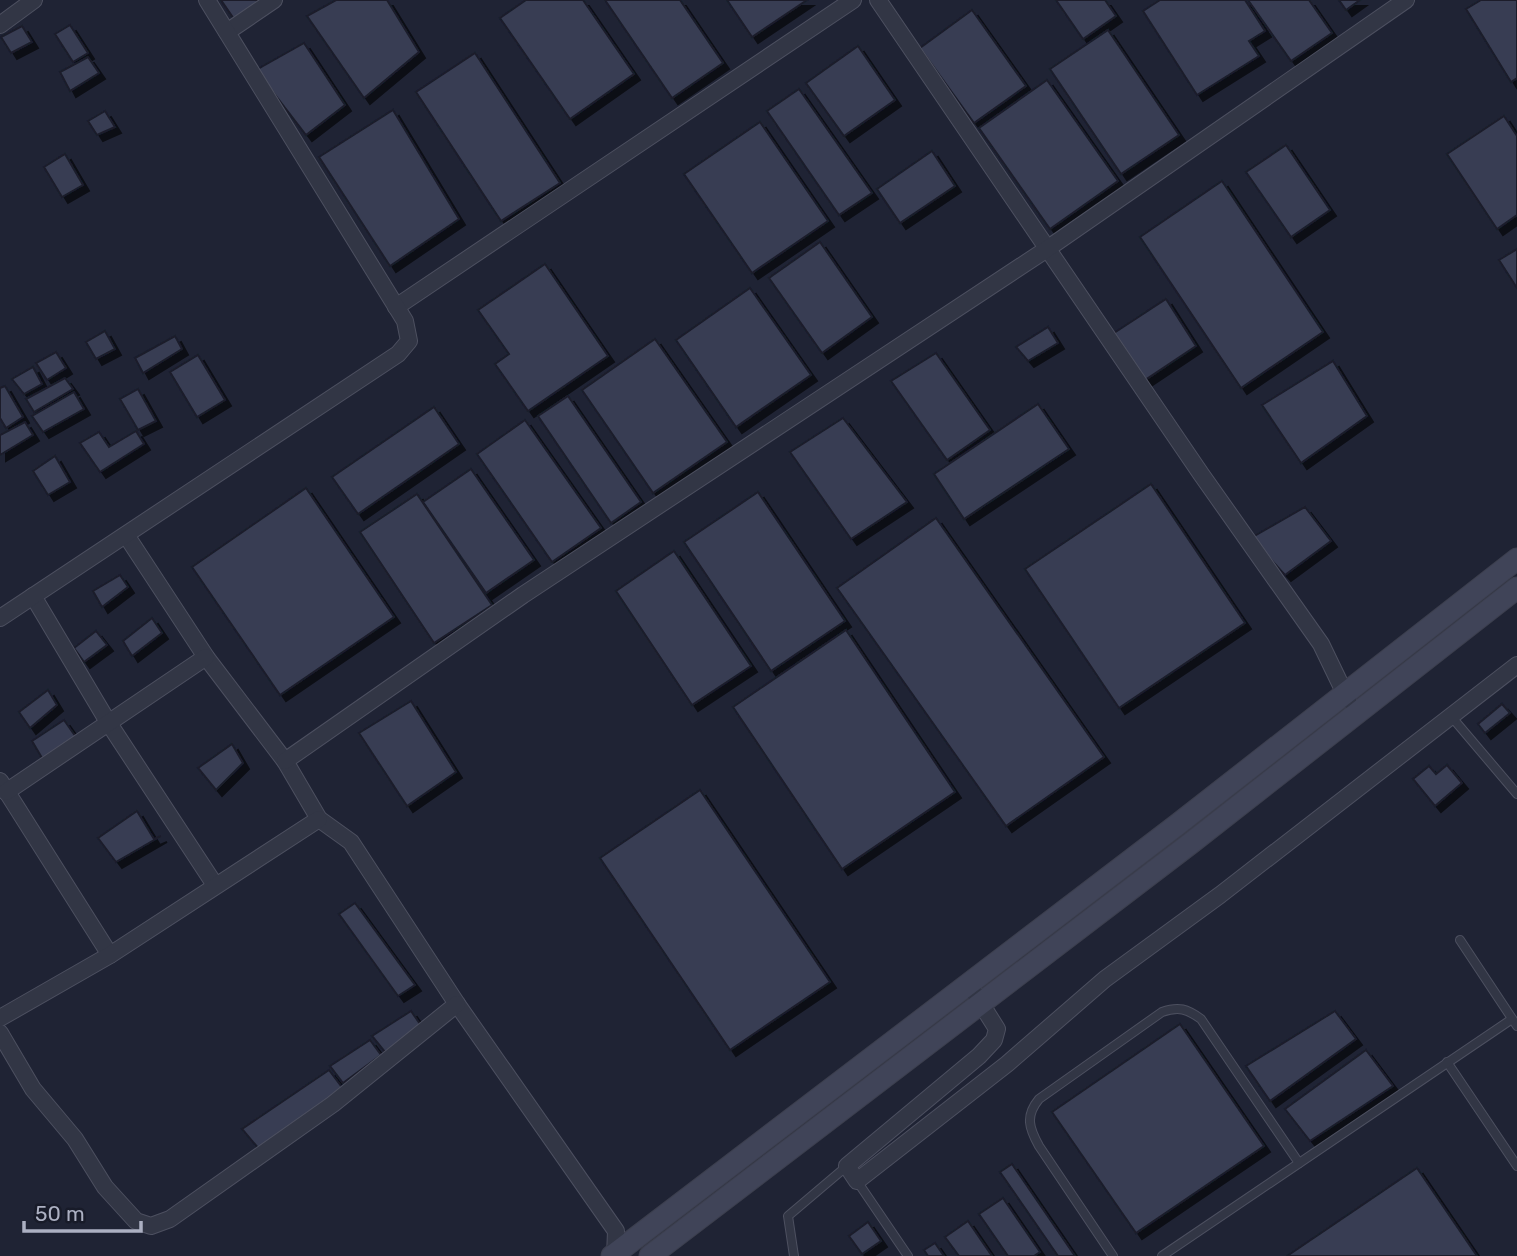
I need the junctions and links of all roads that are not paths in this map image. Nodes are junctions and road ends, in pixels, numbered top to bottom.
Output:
1 (34, 0) edge
2 (207, 0) edge
3 (274, 0) edge
4 (853, 0) edge
5 (878, 0) edge
6 (1406, 0) edge
7 (0, 25) edge
8 (227, 32) junction
9 (1047, 248) junction
10 (396, 307) junction
11 (126, 535) junction
12 (1517, 559) edge
13 (1517, 588) edge
14 (33, 596) junction
15 (0, 618) edge
16 (206, 657) junction
17 (1517, 665) edge
18 (1344, 694) junction
19 (1358, 713) junction
20 (1450, 715) junction
21 (108, 722) junction
22 (285, 761) junction
23 (3, 787) edge
24 (1517, 794) edge
25 (319, 819) junction
26 (215, 886) junction
27 (1460, 940) dead end
28 (110, 954) junction
29 (967, 984) junction
30 (981, 1002) junction
31 (457, 1004) junction
32 (0, 1018) edge
33 (1515, 1022) edge
34 (0, 1034) edge
35 (1447, 1062) junction
36 (1298, 1163) junction
37 (847, 1166) junction
38 (1517, 1166) edge
39 (857, 1181) junction
40 (614, 1256) edge
41 (650, 1256) edge
42 (794, 1256) edge
43 (908, 1256) edge
44 (1113, 1256) edge
45 (1162, 1256) edge

1 - 7 street
2 - 8 street
3 - 8 street
4 - 10 street
5 - 9 street
6 - 9 street
8 - 10 street
9 - 18 street
9 - 22 street
10 - 11 street
11 - 14 street
11 - 16 street
12 - 18 main road
13 - 19 main road
14 - 15 street
14 - 21 street
16 - 21 street
16 - 22 street
17 - 20 street
18 - 19 street
18 - 29 main road
19 - 30 main road
20 - 24 lane
20 - 39 street
21 - 23 street
21 - 26 street
22 - 25 street
23 - 28 street
25 - 26 street
25 - 31 street
26 - 28 street
27 - 33 lane
28 - 32 street
29 - 30 street
29 - 40 main road
30 - 37 street
30 - 41 main road
31 - 34 street
31 - 40 street
33 - 35 lane
35 - 36 lane
35 - 38 lane
36 - 44 lane
36 - 45 lane
37 - 39 street
37 - 42 lane
39 - 43 lane

